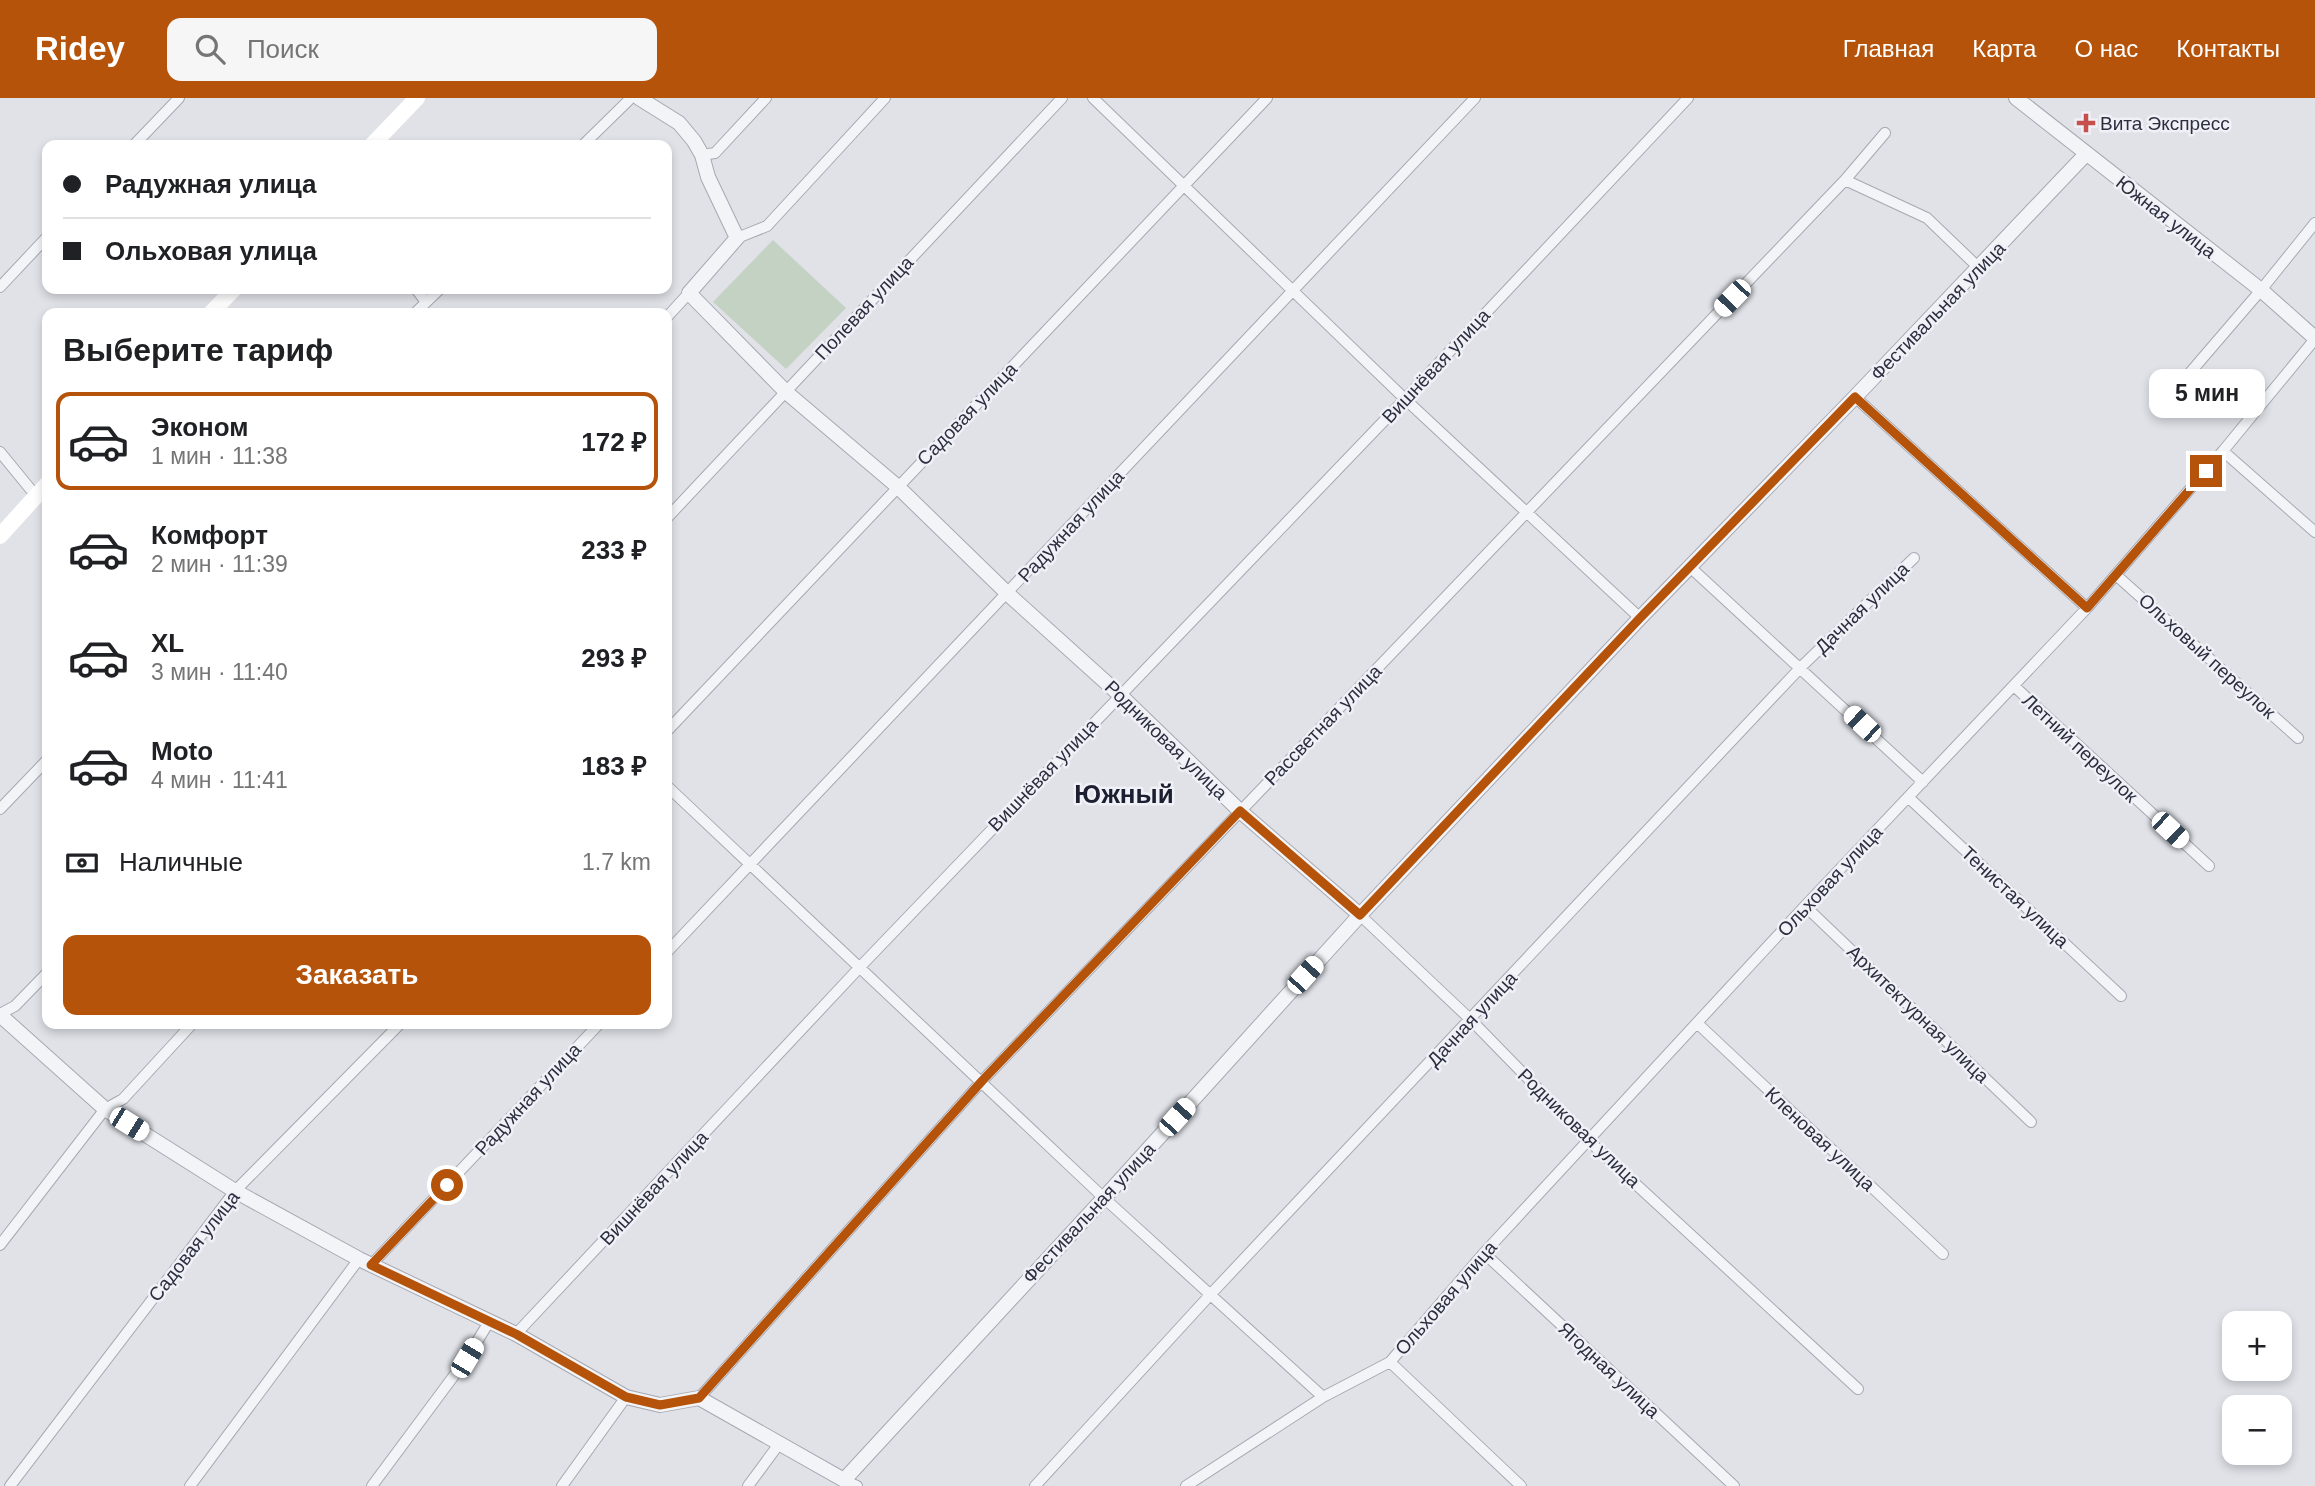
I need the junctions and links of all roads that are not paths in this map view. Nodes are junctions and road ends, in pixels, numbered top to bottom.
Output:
1 (178, 98) edge
2 (417, 98) edge
3 (631, 98) edge
4 (639, 98) edge
5 (766, 98) edge
6 (885, 98) edge
7 (1062, 98) edge
8 (1093, 98) edge
9 (1268, 98) edge
10 (1475, 98) edge
11 (1688, 98) edge
12 (2017, 98) edge
13 (1885, 133) dead end
14 (139, 140) edge
15 (377, 140) edge
16 (588, 140) edge
17 (2085, 154) junction
18 (702, 155) junction
19 (1845, 180) junction
20 (1185, 186) junction
21 (2315, 223) edge
22 (737, 238) junction
23 (42, 242) edge
24 (1979, 268) junction
25 (0, 287) edge
26 (1293, 290) junction
27 (2261, 290) junction
28 (689, 293) junction
29 (229, 294) edge
30 (420, 294) edge
31 (435, 294) edge
32 (426, 302) junction
33 (216, 308) edge
34 (420, 308) edge
35 (672, 312) edge
36 (2315, 338) edge
37 (786, 392) junction
38 (1855, 397) junction
39 (1405, 399) junction
40 (2158, 410) dead end
41 (2223, 451) junction
42 (0, 452) edge
43 (898, 487) junction
44 (41, 490) edge
45 (672, 513) edge
46 (1526, 513) junction
47 (2315, 532) edge
48 (0, 536) edge
49 (1914, 558) dead end
50 (1690, 566) junction
51 (2116, 575) junction
52 (1007, 594) junction
53 (2087, 608) junction
54 (1640, 618) junction
55 (1801, 667) junction
56 (2014, 686) junction
57 (1120, 695) junction
58 (672, 726) edge
59 (2298, 738) dead end
60 (42, 765) edge
61 (1923, 782) junction
62 (672, 791) edge
63 (1908, 797) junction
64 (0, 809) edge
65 (1240, 811) junction
66 (750, 864) junction
67 (2209, 866) dead end
68 (1805, 906) junction
69 (1360, 915) junction
70 (672, 947) edge
71 (860, 967) junction
72 (42, 979) edge
73 (2121, 996) dead end
74 (0, 1015) edge
75 (1471, 1020) junction
76 (1698, 1023) junction
77 (187, 1029) edge
78 (395, 1029) edge
79 (594, 1029) edge
80 (982, 1081) junction
81 (105, 1109) junction
82 (2031, 1122) dead end
83 (1589, 1140) junction
84 (235, 1191) junction
85 (1104, 1198) junction
86 (0, 1245) edge
87 (1484, 1253) junction
88 (1943, 1254) dead end
89 (365, 1262) junction
90 (1210, 1295) junction
91 (489, 1322) junction
92 (516, 1334) junction
93 (1390, 1362) junction
94 (1857, 1389) dead end
95 (626, 1397) junction
96 (1324, 1397) junction
97 (699, 1398) junction
98 (779, 1444) junction
99 (850, 1483) edge
100 (10, 1486) edge
101 (190, 1486) edge
102 (372, 1486) edge
103 (562, 1486) edge
104 (748, 1486) edge
105 (1035, 1486) edge
106 (1186, 1486) edge
107 (1521, 1486) edge
108 (1734, 1486) edge

1 - 14 street
2 - 15 main road
3 - 16 street
4 - 18 street
5 - 18 street
6 - 22 street
7 - 37 street, Полевая улица
8 - 20 street
9 - 20 street, Садовая улица
10 - 26 street, Радужная улица
11 - 39 street, Вишнёвая улица
12 - 17 street, Южная улица
13 - 19 street, Рассветная улица
17 - 24 street, Фестивальная улица
17 - 27 street, Южная улица
18 - 22 street
19 - 24 street
19 - 46 street, Рассветная улица
20 - 26 street
20 - 43 street, Садовая улица
21 - 27 street
22 - 28 street
23 - 25 street
24 - 38 street, Фестивальная улица
26 - 39 street
26 - 52 street, Радужная улица
27 - 36 street, Южная улица
27 - 40 street
28 - 35 street
28 - 37 street, Родниковая улица
29 - 33 main road
30 - 32 street
31 - 32 street
32 - 34 street
36 - 41 street, Ольховая улица
37 - 43 street, Родниковая улица
37 - 45 street, Полевая улица
38 - 50 street, Фестивальная улица
38 - 53 street
39 - 46 street
39 - 57 street, Вишнёвая улица
41 - 47 street
41 - 51 street, Ольховая улица
42 - 44 street
43 - 52 street, Родниковая улица
43 - 58 street, Садовая улица
44 - 48 main road
46 - 54 street
46 - 65 street, Рассветная улица
49 - 55 street, Дачная улица
50 - 54 street, Фестивальная улица
50 - 55 street
51 - 53 street, Ольховая улица
51 - 59 street, Ольховый переулок
52 - 57 street, Родниковая улица
52 - 66 street, Радужная улица
53 - 56 street, Ольховая улица
54 - 69 street, Фестивальная улица
55 - 61 street
55 - 75 street, Дачная улица
56 - 61 street, Ольховая улица
56 - 67 street, Летний переулок
57 - 65 street, Родниковая улица
57 - 71 street, Вишнёвая улица
60 - 64 street
61 - 63 street, Ольховая улица
62 - 66 street
63 - 68 street, Ольховая улица
63 - 73 street, Тенистая улица
65 - 69 street, Родниковая улица
65 - 80 street, Рассветная улица
66 - 70 street, Радужная улица
66 - 71 street
68 - 76 street, Ольховая улица
68 - 82 street, Архитектурная улица
69 - 75 street, Родниковая улица
69 - 85 street, Фестивальная улица
71 - 80 street
71 - 92 street, Вишнёвая улица
72 - 74 street
74 - 81 street
75 - 83 street, Родниковая улица
75 - 90 street, Дачная улица
76 - 83 street, Ольховая улица
76 - 88 street, Кленовая улица
77 - 81 street
78 - 84 street, Садовая улица
79 - 89 street, Радужная улица
80 - 85 street
80 - 97 street, Рассветная улица
81 - 84 street
81 - 86 street
83 - 87 street, Ольховая улица
83 - 94 street, Родниковая улица
84 - 89 street
84 - 100 street, Садовая улица
85 - 90 street
85 - 99 street, Фестивальная улица
87 - 93 street, Ольховая улица
87 - 108 street, Ягодная улица
89 - 91 street
89 - 101 street, Радужная улица
90 - 96 street
90 - 105 street, Дачная улица
91 - 92 street
91 - 102 street
92 - 95 street
93 - 96 street, Ольховая улица
93 - 107 street
95 - 97 street
95 - 103 street
96 - 106 street, Ольховая улица
97 - 98 street
98 - 99 street
98 - 104 street

